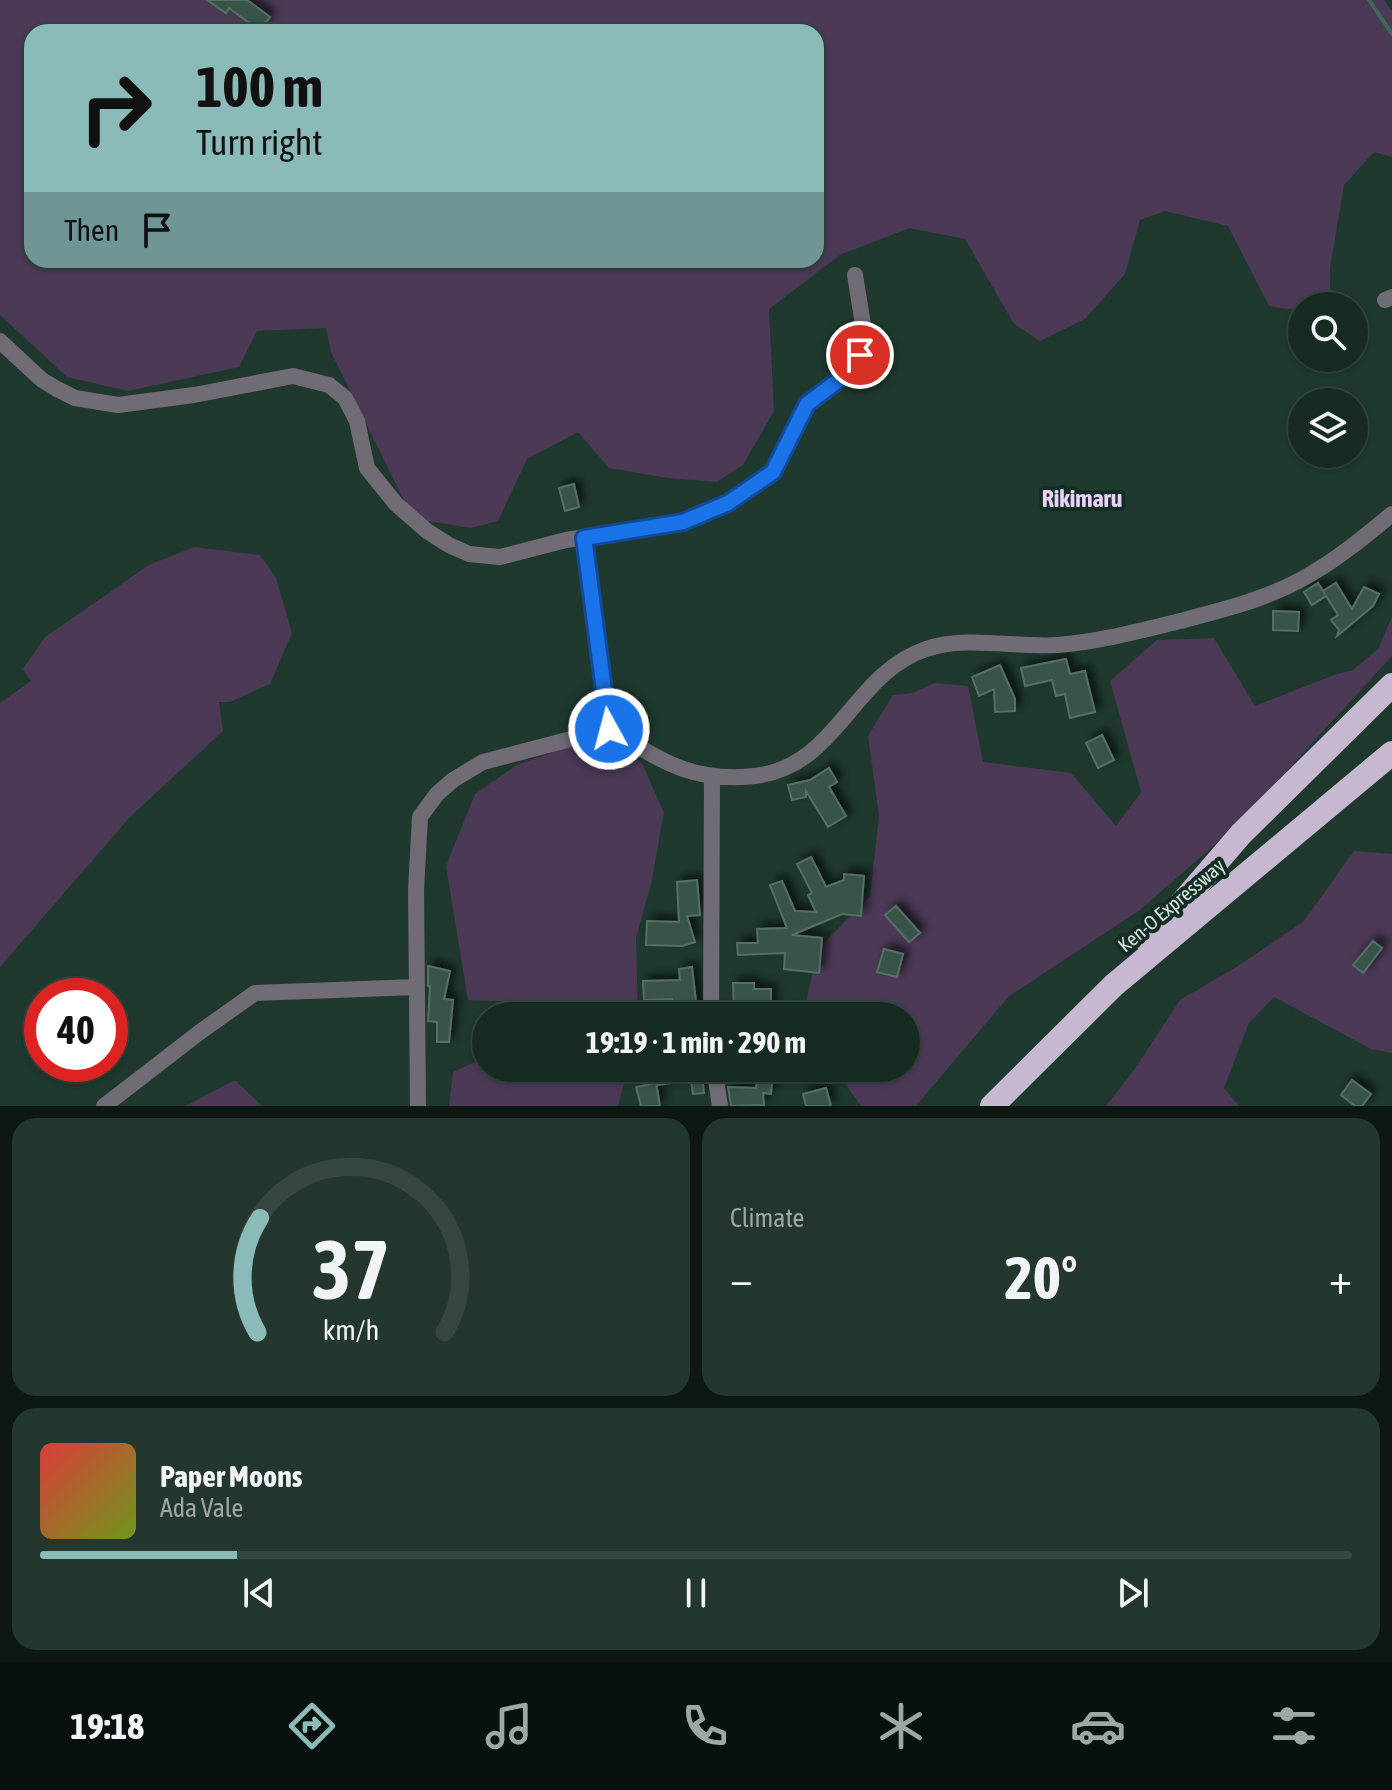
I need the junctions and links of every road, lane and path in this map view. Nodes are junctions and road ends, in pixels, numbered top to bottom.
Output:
1 (855, 275) dead end
2 (0, 341) edge
3 (1392, 514) edge
4 (584, 538) junction
5 (1392, 685) edge
6 (609, 729) junction
7 (1392, 753) edge
8 (1392, 766) edge
9 (712, 776) junction
10 (1290, 837) junction
11 (1114, 985) junction
12 (416, 987) junction
13 (711, 1002) edge
14 (716, 1082) edge
15 (104, 1106) edge
16 (418, 1106) edge
17 (720, 1106) edge
18 (992, 1106) edge

1 - 4 street
2 - 4 street
3 - 9 street
4 - 6 street
5 - 11 highway
6 - 9 street
6 - 12 street
7 - 10 highway, Ken-O Expressway
8 - 10 highway
9 - 13 street
10 - 11 highway, Ken-O Expressway
11 - 18 highway, Ken-O Expressway
12 - 15 street
12 - 16 street
14 - 17 street

